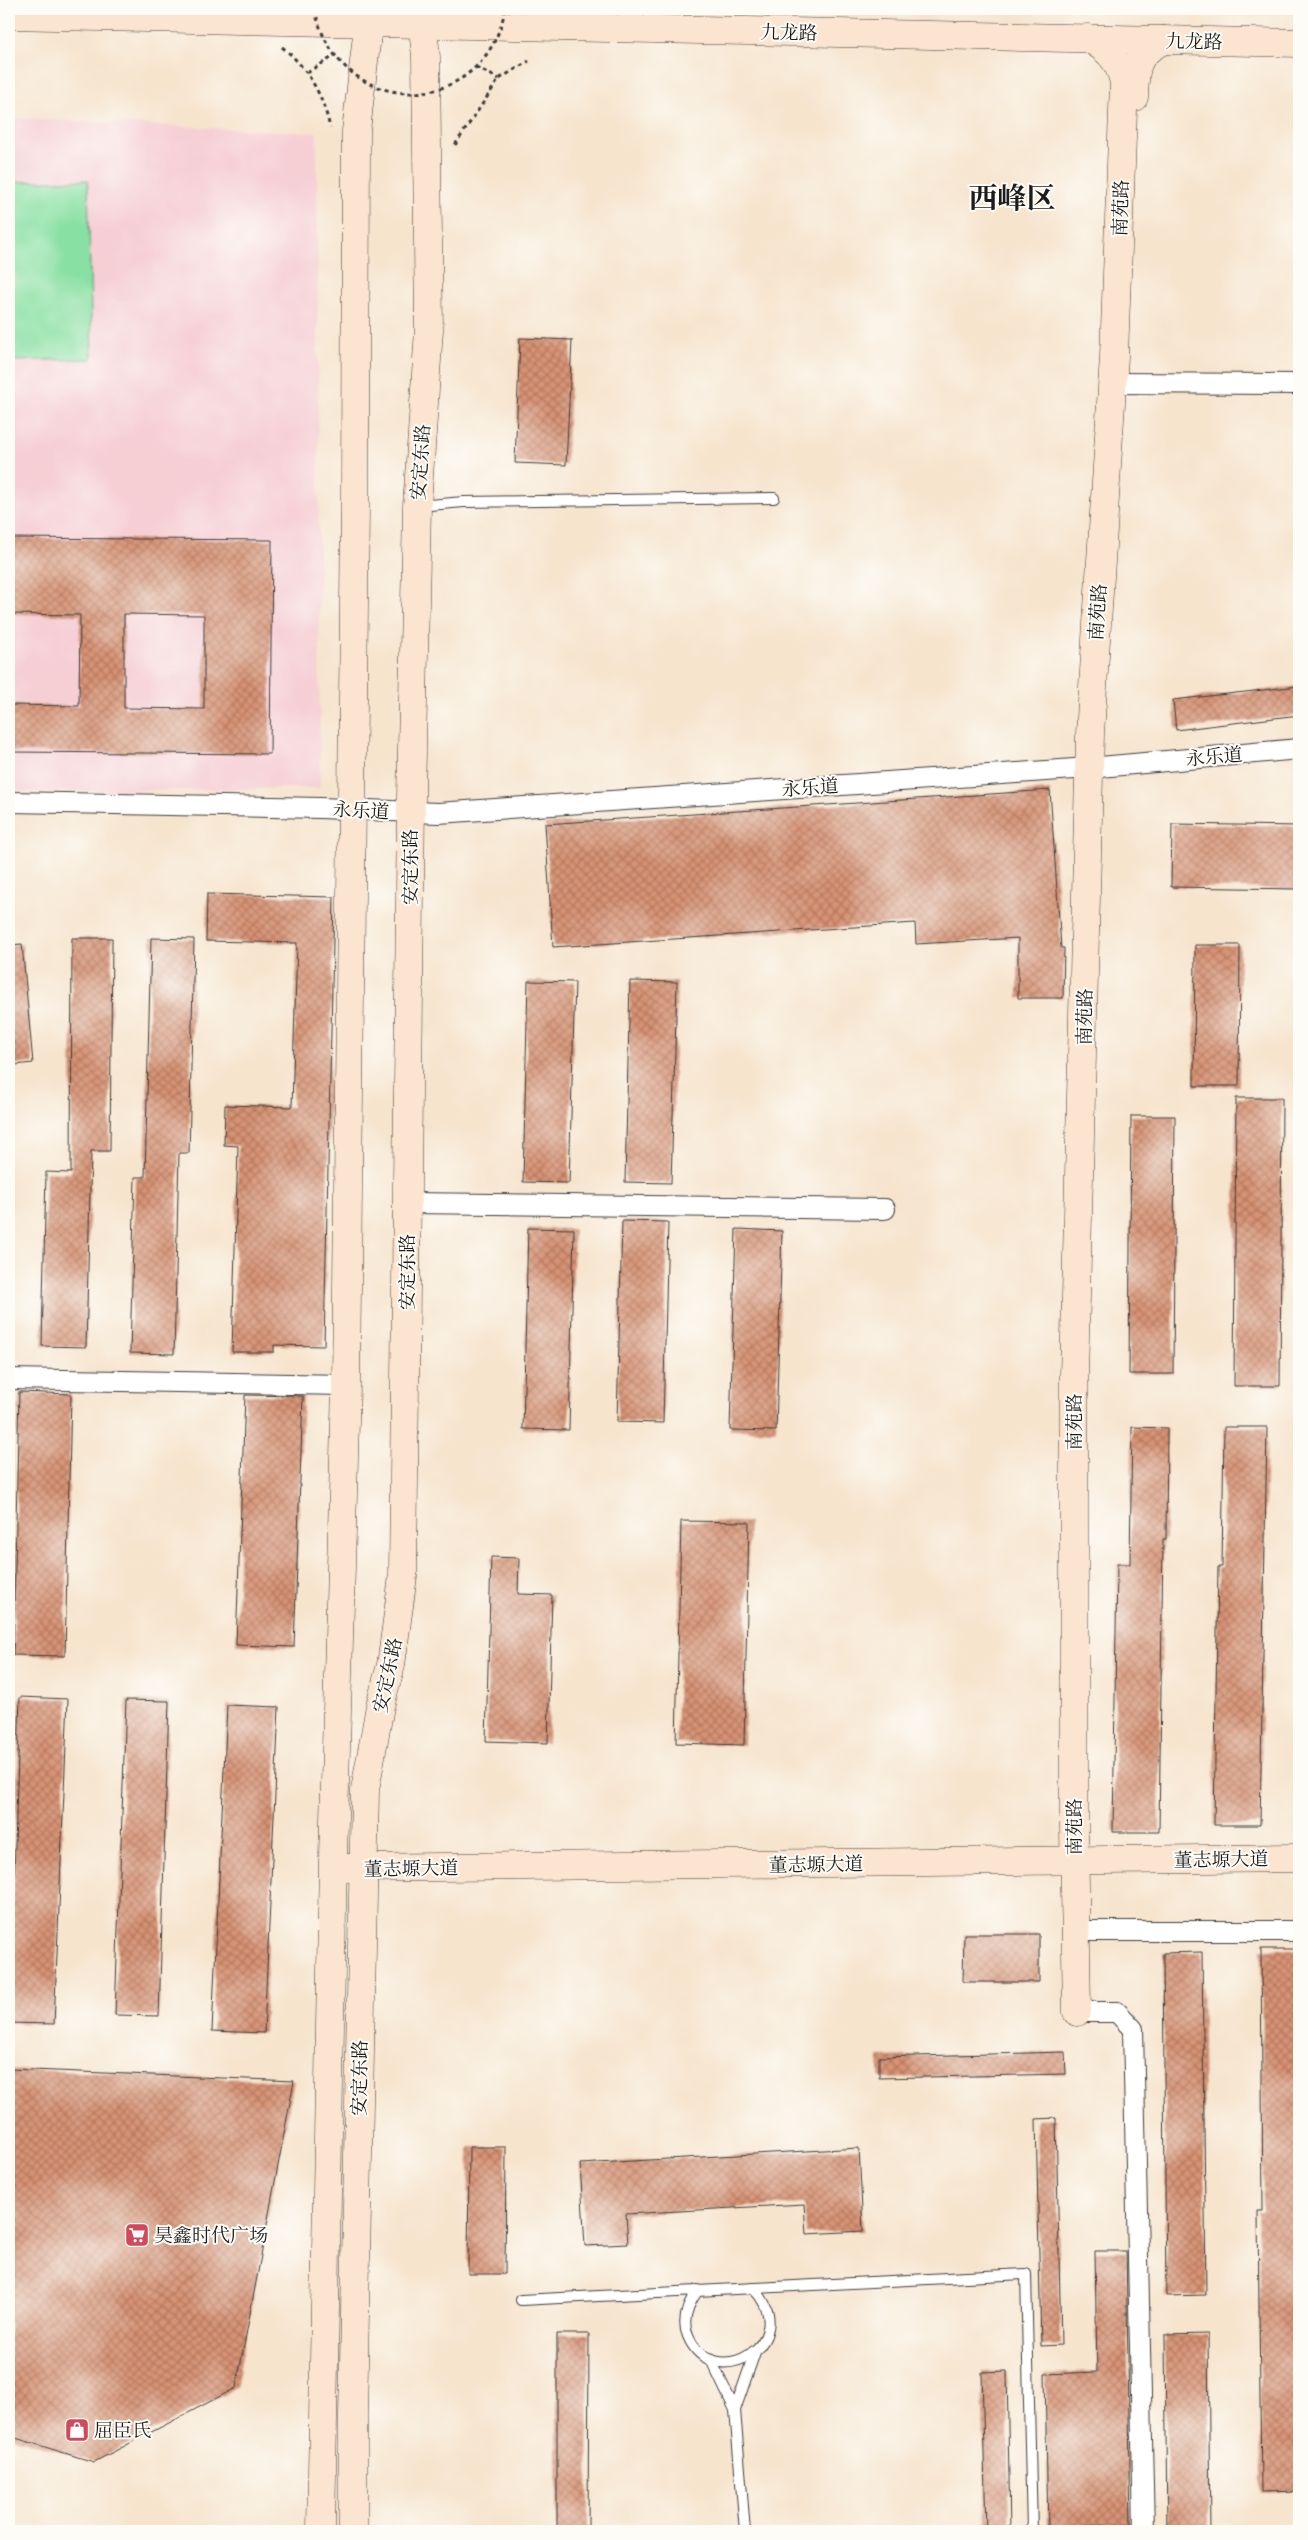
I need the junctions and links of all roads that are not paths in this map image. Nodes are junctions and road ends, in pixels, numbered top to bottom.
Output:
1 (9, 15) edge
2 (370, 16) edge
3 (422, 16) edge
4 (1088, 38) junction
5 (1164, 40) junction
6 (1299, 44) edge
7 (1117, 383) junction
8 (1299, 384) edge
9 (774, 498) dead end
10 (417, 506) junction
11 (1299, 749) edge
12 (1094, 767) junction
13 (9, 802) edge
14 (351, 809) junction
15 (411, 812) junction
16 (408, 1203) junction
17 (885, 1209) dead end
18 (9, 1379) edge
19 (346, 1385) junction
20 (1299, 1846) edge
21 (1079, 1855) junction
22 (1299, 1858) edge
23 (363, 1862) junction
24 (333, 1863) junction
25 (1081, 1931) junction
26 (1299, 1931) edge
27 (1082, 2012) joint
28 (753, 2288) junction
29 (698, 2290) junction
30 (521, 2300) dead end
31 (756, 2351) junction
32 (712, 2360) junction
33 (735, 2410) junction
34 (321, 2531) edge
35 (353, 2531) edge
36 (746, 2531) edge
37 (1032, 2531) edge
38 (1144, 2531) edge

1 - 2 main road, 九龙路
2 - 3 main road, 九龙路
2 - 14 main road, 安定东路
3 - 4 main road, 九龙路
3 - 10 main road, 安定东路
4 - 5 main road, 九龙路
4 - 7 main road, 南苑路
5 - 6 main road, 九龙路
5 - 7 main road, 南苑路
7 - 8 street
7 - 12 main road, 南苑路
9 - 10 lane
10 - 15 main road, 安定东路
11 - 12 street, 永乐道
12 - 15 street, 永乐道
12 - 21 main road, 南苑路
13 - 14 street, 永乐道
14 - 15 street, 永乐道
14 - 19 main road, 安定东路
15 - 16 main road, 安定东路
16 - 17 street
16 - 23 main road, 安定东路
18 - 19 street
19 - 24 main road, 安定东路
20 - 21 main road, 董志塬大道
21 - 22 main road, 董志塬大道
21 - 23 main road, 董志塬大道
21 - 25 main road, 南苑路
23 - 24 main road, 董志塬大道
23 - 35 main road, 安定东路
24 - 34 main road, 安定东路
25 - 26 street
25 - 27 main road, 南苑路
27 - 38 street
28 - 29 lane
28 - 31 lane
28 - 37 lane
29 - 30 lane
29 - 32 lane
31 - 32 lane
31 - 33 lane
32 - 33 lane
33 - 36 lane

